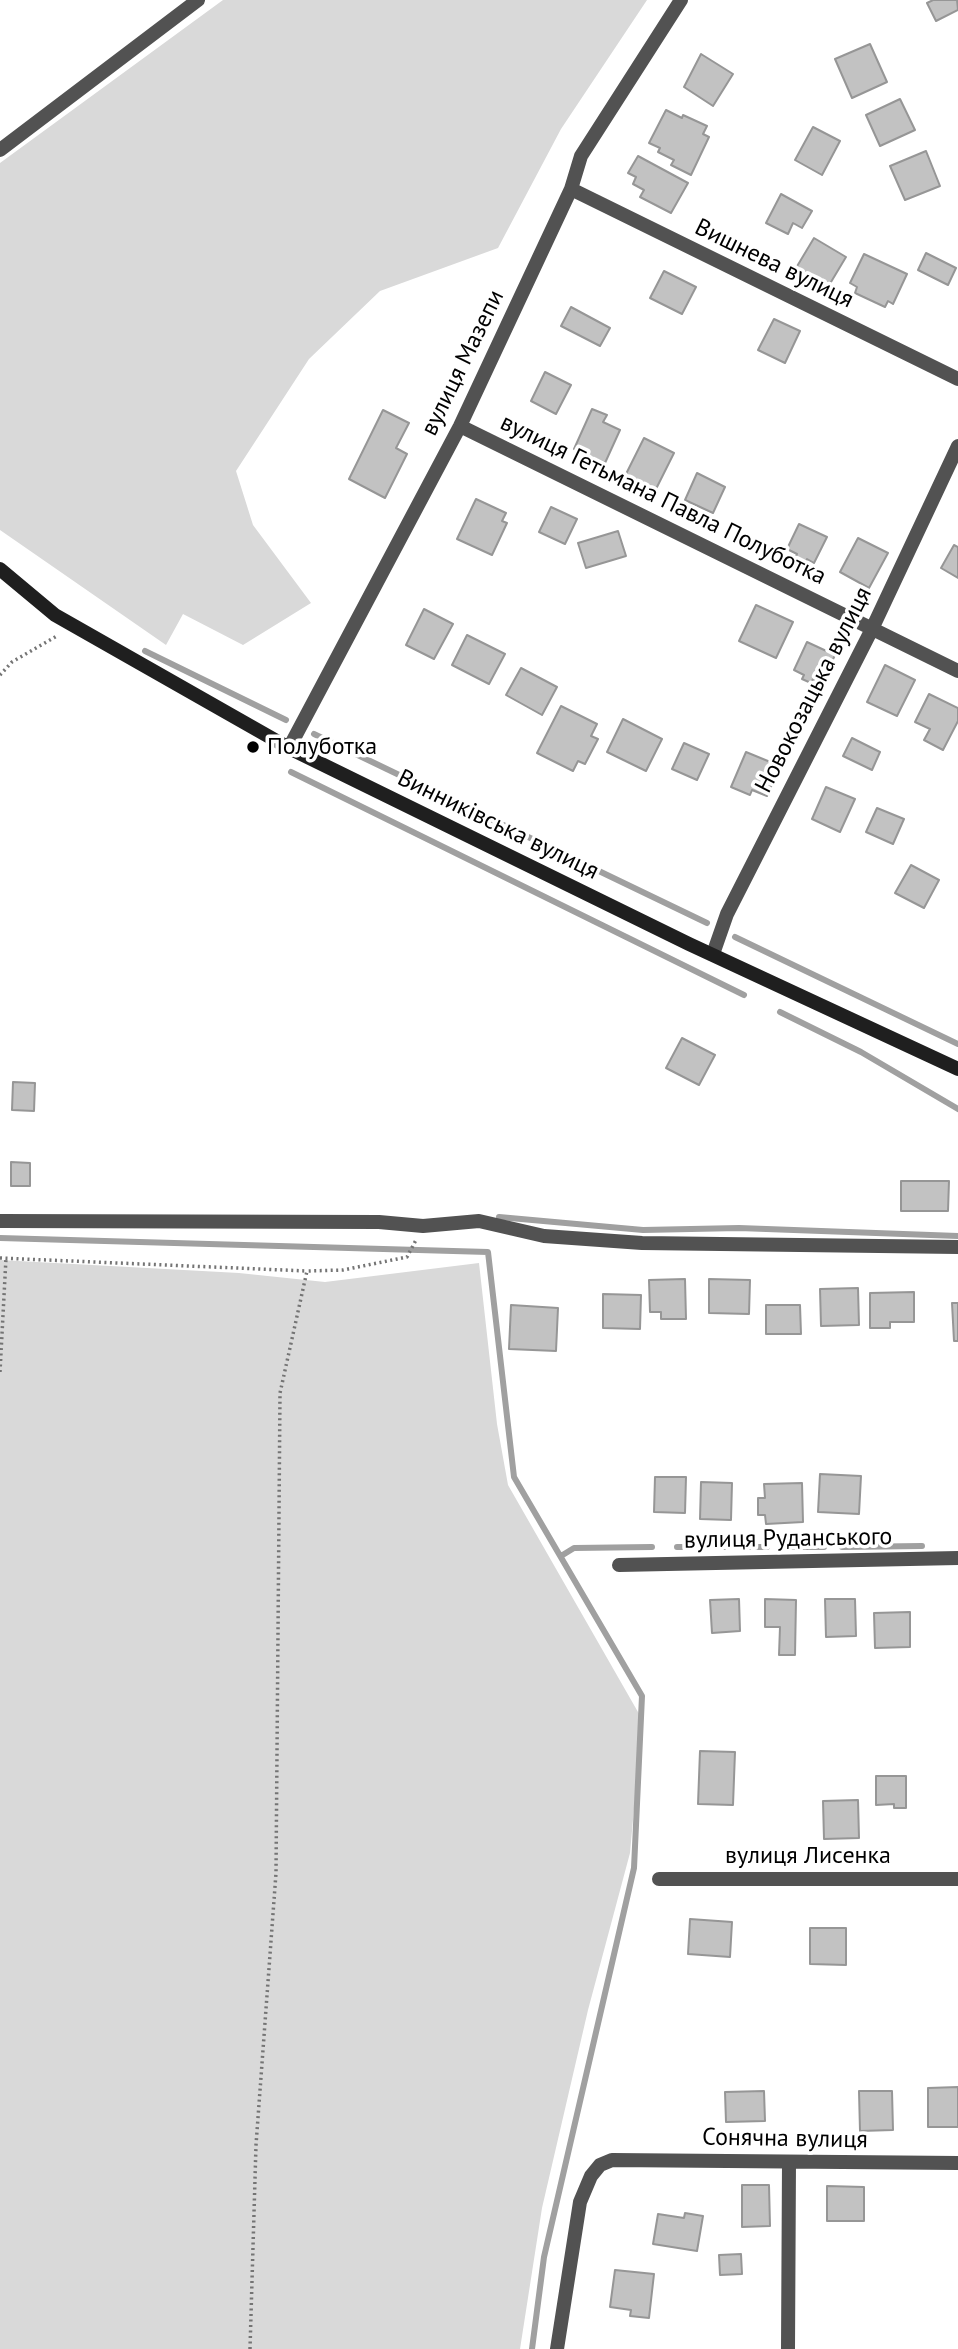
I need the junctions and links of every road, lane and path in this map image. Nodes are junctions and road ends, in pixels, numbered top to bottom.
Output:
1 (198, 0) edge
2 (681, 0) edge
3 (0, 150) edge
4 (571, 189) junction
5 (958, 379) edge
6 (460, 426) junction
7 (958, 446) edge
8 (0, 569) edge
9 (74, 626) junction
10 (872, 629) junction
11 (958, 671) edge
12 (0, 675) edge
13 (289, 748) junction
14 (713, 954) junction
15 (958, 1069) edge
16 (0, 1221) edge
17 (423, 1226) junction
18 (958, 1247) edge
19 (0, 1258) edge
20 (6, 1258) junction
21 (307, 1271) junction
22 (0, 1372) edge
23 (958, 1558) edge
24 (619, 1565) dead end
25 (659, 1879) dead end
26 (958, 1879) edge
27 (789, 2162) junction
28 (958, 2163) edge
29 (250, 2349) edge
30 (557, 2349) edge
31 (788, 2349) edge

1 - 3 street
2 - 4 street, вулиця Мазепи
4 - 5 street, Вишнева вулиця
4 - 6 street, вулиця Мазепи
6 - 10 street, вулиця Гетьмана Павла Полуботка
6 - 13 street, вулиця Мазепи
7 - 10 street, Новокозацька вулиця
8 - 9 main road, Винниківська вулиця
9 - 12 path
9 - 13 main road, Винниківська вулиця
10 - 11 street, вулиця Гетьмана Павла Полуботка
10 - 14 street, Новокозацька вулиця
13 - 14 main road, Винниківська вулиця
14 - 15 main road, Винниківська вулиця
16 - 17 street
17 - 18 street
17 - 21 path
19 - 20 path
20 - 21 path
20 - 22 path
21 - 29 path
23 - 24 street, вулиця Руданського
25 - 26 street, вулиця Лисенка
27 - 28 street, Сонячна вулиця
27 - 30 street, Сонячна вулиця
27 - 31 street

